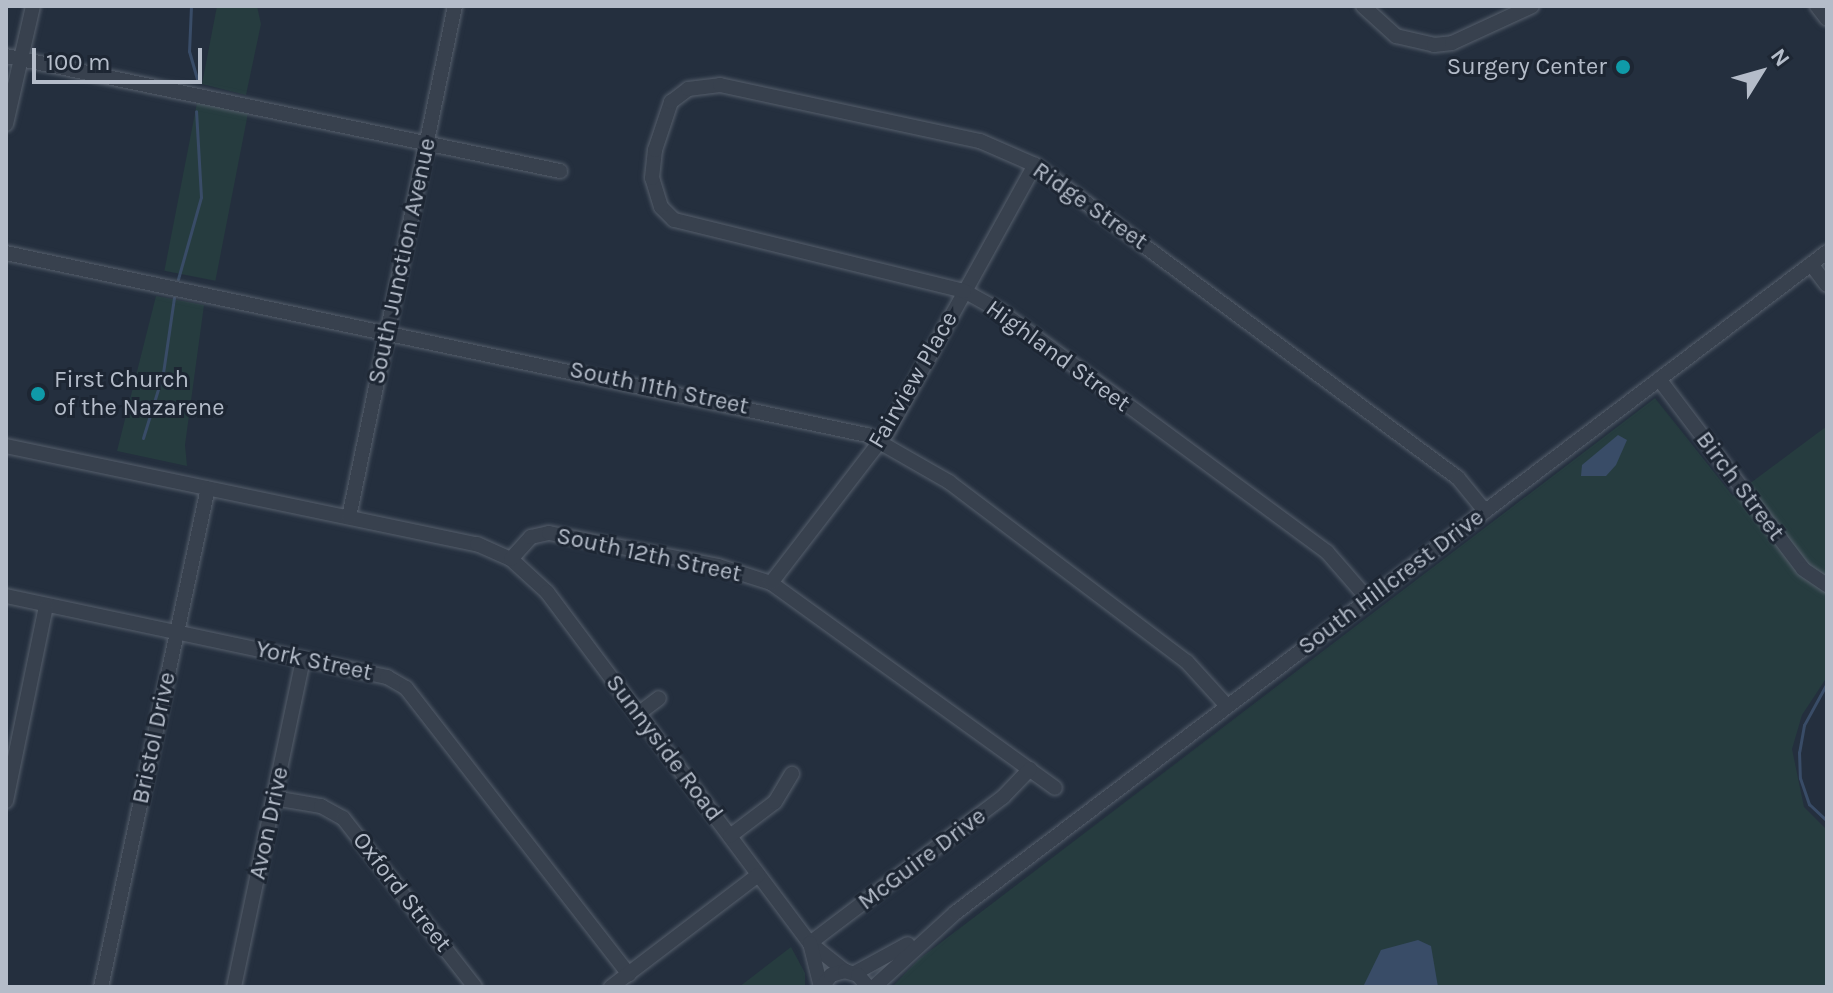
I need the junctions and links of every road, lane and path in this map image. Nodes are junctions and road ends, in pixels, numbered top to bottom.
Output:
1 (33, 6) edge
2 (455, 6) edge
3 (1363, 6) edge
4 (1532, 6) edge
5 (1817, 6) edge
6 (1827, 19) edge
7 (6, 56) edge
8 (22, 59) junction
9 (6, 124) edge
10 (426, 143) junction
11 (655, 150) joint
12 (1035, 165) junction
13 (560, 171) dead end
14 (1827, 252) edge
15 (6, 253) edge
16 (1811, 264) junction
17 (1827, 285) edge
18 (964, 291) junction
19 (388, 331) junction
20 (1659, 379) junction
21 (880, 441) junction
22 (6, 446) edge
23 (208, 488) junction
24 (1485, 511) junction
25 (349, 517) junction
26 (511, 559) junction
27 (771, 583) junction
28 (1827, 585) edge
29 (6, 596) edge
30 (1368, 599) junction
31 (46, 606) junction
32 (176, 632) junction
33 (303, 659) junction
34 (659, 698) dead end
35 (1227, 706) junction
36 (638, 714) junction
37 (1030, 769) junction
38 (792, 774) dead end
39 (1055, 788) dead end
40 (274, 798) junction
41 (6, 801) edge
42 (730, 836) junction
43 (758, 875) junction
44 (955, 913) junction
45 (810, 943) junction
46 (850, 972) junction
47 (629, 974) junction
48 (101, 987) edge
49 (234, 987) edge
50 (475, 987) edge
51 (611, 987) edge
52 (822, 987) edge
53 (868, 987) edge
54 (874, 987) edge

1 - 8 street
2 - 10 street, South Junction Avenue
3 - 4 street
5 - 6 street
7 - 8 street
8 - 9 street
8 - 10 street
10 - 13 street
10 - 19 street, South Junction Avenue
11 - 12 street, Ridge Street
11 - 18 street, Highland Street
12 - 18 street, Fairview Place
12 - 24 street, Ridge Street
14 - 16 street, South Hillcrest Drive
15 - 19 street, South 11th Street
16 - 17 street
16 - 20 street, South Hillcrest Drive
18 - 21 street, Fairview Place
18 - 30 street, Highland Street
19 - 21 street, South 11th Street
19 - 25 street, South Junction Avenue
20 - 24 street, South Hillcrest Drive
20 - 28 street, Birch Street
21 - 27 street, Fairview Place
21 - 35 street, South 11th Street
22 - 23 street
23 - 25 street
23 - 32 street, Bristol Drive
24 - 30 street, South Hillcrest Drive
25 - 26 street
26 - 27 street, South 12th Street
26 - 36 street, Sunnyside Road
27 - 37 street, South 12th Street
29 - 31 street, York Street
30 - 35 street, South Hillcrest Drive
31 - 32 street, York Street
31 - 41 street
32 - 33 street, York Street
32 - 48 street, Bristol Drive
33 - 40 street, Avon Drive
33 - 47 street, York Street
34 - 36 street
35 - 44 street, South Hillcrest Drive
36 - 42 street, Sunnyside Road
37 - 39 street, South 12th Street
37 - 45 street, McGuire Drive
38 - 42 street
40 - 49 street, Avon Drive
40 - 50 street, Oxford Street
42 - 43 street, Sunnyside Road
43 - 45 street, Sunnyside Road
43 - 47 street
44 - 46 street
44 - 54 street
45 - 46 street, Sunnyside Road
45 - 52 street, Sunnyside Road
46 - 52 street
46 - 53 street, Sunnyside Road
47 - 51 street

